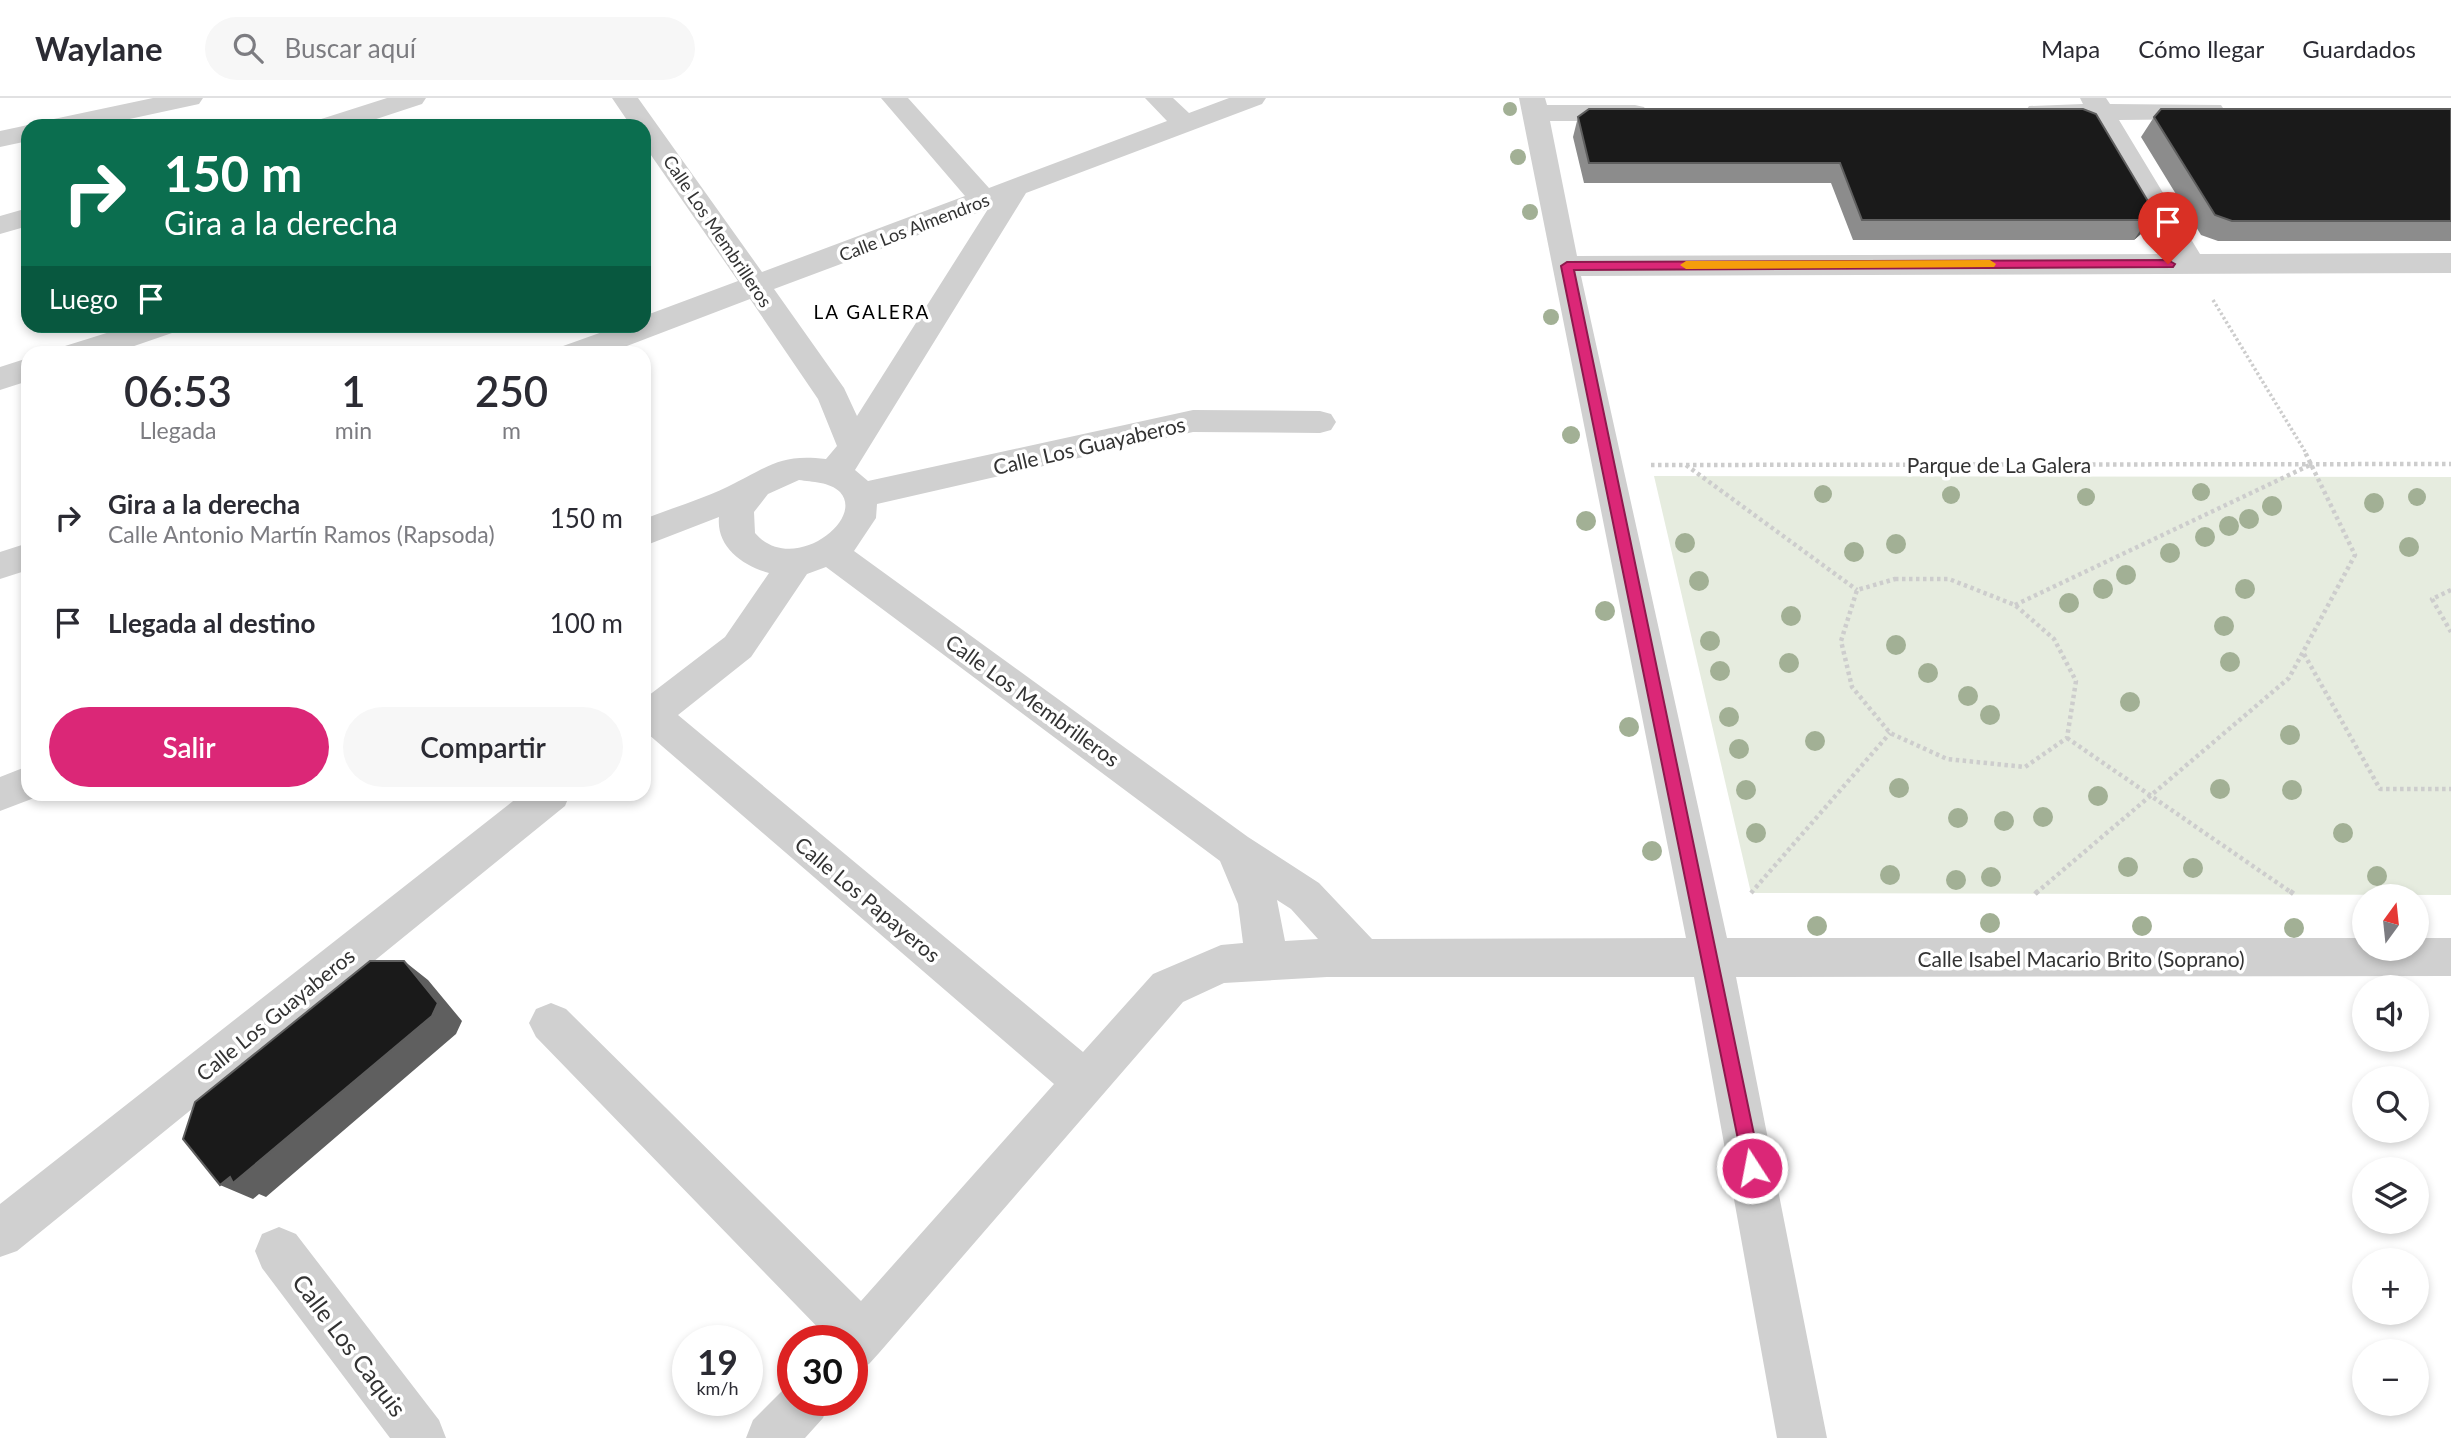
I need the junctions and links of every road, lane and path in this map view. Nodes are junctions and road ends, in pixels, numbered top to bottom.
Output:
1 (190, 98) edge
2 (625, 98) edge
3 (894, 98) edge
4 (1158, 98) edge
5 (1253, 98) edge
6 (413, 100) edge
7 (2097, 105) edge
8 (1534, 106) edge
9 (2235, 111) edge
10 (2009, 112) edge
11 (1662, 113) edge
12 (92, 119) edge
13 (351, 119) edge
14 (635, 119) edge
15 (1184, 123) junction
16 (21, 134) edge
17 (0, 139) edge
18 (656, 162) edge
19 (1015, 189) junction
20 (985, 201) junction
21 (21, 219) edge
22 (0, 225) edge
23 (2451, 263) edge
24 (2191, 264) junction
25 (1567, 266) junction
26 (755, 286) junction
27 (651, 325) edge
28 (140, 333) edge
29 (630, 333) edge
30 (100, 346) edge
31 (595, 346) edge
32 (21, 372) edge
33 (0, 379) edge
34 (1320, 422) dead end
35 (844, 460) junction
36 (2312, 464) junction
37 (2451, 464) edge
38 (1608, 465) junction
39 (1685, 465) junction
40 (749, 491) junction
41 (861, 495) junction
42 (651, 530) edge
43 (813, 557) junction
44 (21, 558) edge
45 (0, 566) edge
46 (1857, 590) junction
47 (2451, 590) edge
48 (2015, 605) junction
49 (2451, 632) edge
50 (2304, 653) junction
51 (651, 714) edge
52 (651, 720) edge
53 (1890, 733) junction
54 (2067, 738) junction
55 (21, 786) edge
56 (2451, 789) edge
57 (0, 794) edge
58 (2151, 796) junction
59 (542, 801) edge
60 (1234, 849) junction
61 (1751, 893) dead end
62 (2035, 894) dead end
63 (2295, 895) dead end
64 (2451, 957) edge
65 (1363, 958) junction
66 (1710, 960) junction
67 (1264, 961) junction
68 (551, 1023) dead end
69 (1086, 1083) junction
70 (0, 1234) edge
71 (279, 1251) dead end
72 (842, 1325) edge
73 (868, 1329) edge
74 (790, 1416) edge
75 (421, 1438) edge
76 (771, 1438) edge
77 (1802, 1438) edge

1 - 12 street
2 - 14 street, Calle Los Membrilleros
3 - 20 street
4 - 15 street
5 - 15 street, Calle Los Almendros
6 - 13 street
7 - 9 street
7 - 10 street
7 - 24 street
8 - 11 street
8 - 25 street
15 - 19 street, Calle Los Almendros
16 - 17 street
18 - 26 street, Calle Los Membrilleros
19 - 20 street, Calle Los Almendros
19 - 35 street
20 - 26 street, Calle Los Almendros
21 - 22 street
23 - 24 street
24 - 25 street
24 - 36 path
25 - 38 street
26 - 27 street, Calle Los Almendros
26 - 35 street, Calle Los Membrilleros
28 - 30 street
29 - 31 street, Calle Los Almendros
32 - 33 street
34 - 41 street, Calle Los Guayaberos
35 - 40 street
35 - 41 street
36 - 37 path, Parque de La Galera
36 - 39 path, Parque de La Galera
36 - 48 path, Parque de La Galera
36 - 50 path
38 - 39 path, Parque de La Galera
38 - 66 street
39 - 46 path
40 - 42 street
40 - 43 street
41 - 43 street
43 - 51 street
43 - 60 street, Calle Los Membrilleros
44 - 45 street
46 - 48 path
46 - 53 path
47 - 49 path
48 - 54 path
50 - 56 path
50 - 58 path
52 - 69 street, Calle Los Papayeros
53 - 54 path
53 - 61 path
54 - 58 path
55 - 57 street
58 - 62 path
58 - 63 path
59 - 70 street, Calle Los Guayaberos
60 - 65 street, Calle Los Membrilleros
60 - 67 street, Calle Los Membrilleros
64 - 66 street, Calle Isabel Macario Brito (Soprano)
65 - 66 street, Calle Isabel Macario Brito (Soprano)
65 - 67 street, Calle Isabel Macario Brito (Soprano)
66 - 77 street
67 - 69 street, Calle Isabel Macario Brito (Soprano)
68 - 72 street
69 - 73 street, Calle Isabel Macario Brito (Soprano)
71 - 75 street, Calle Los Caquis
74 - 76 street

